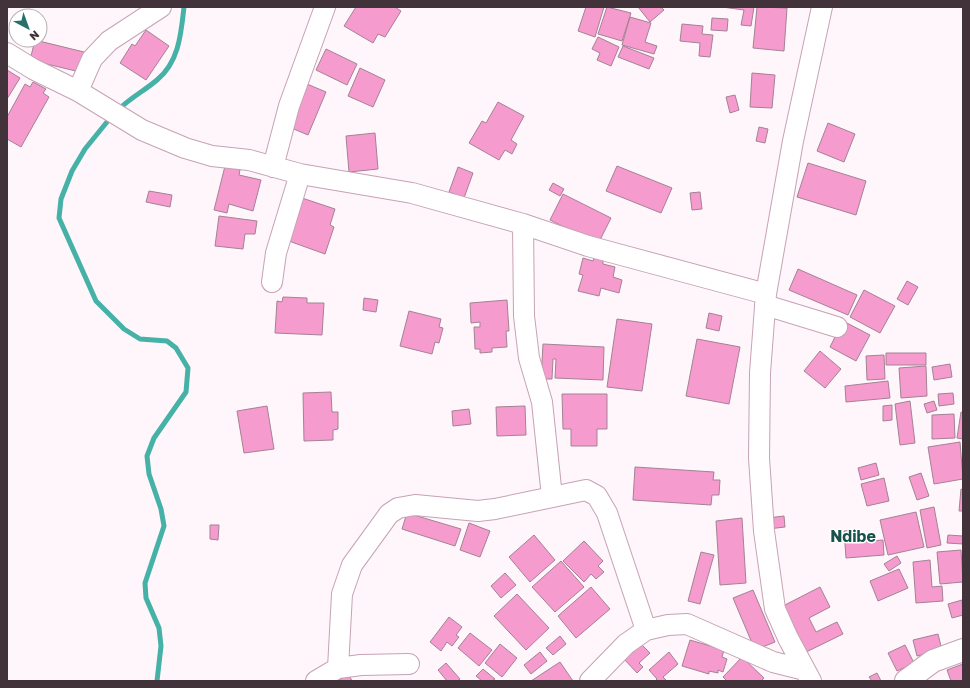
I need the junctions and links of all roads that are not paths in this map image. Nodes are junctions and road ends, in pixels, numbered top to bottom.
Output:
1 (161, 7) edge
2 (326, 7) edge
3 (822, 7) edge
4 (7, 52) edge
5 (78, 91) junction
6 (273, 167) junction
7 (300, 174) junction
8 (523, 224) junction
9 (272, 282) dead end
10 (766, 299) junction
11 (837, 327) dead end
12 (552, 497) junction
13 (646, 630) junction
14 (963, 650) edge
15 (409, 664) dead end
16 (338, 668) junction
17 (808, 676) edge
18 (316, 681) edge
19 (590, 681) edge
20 (906, 681) edge

1 - 5 street
2 - 6 street
3 - 10 street
4 - 5 street
5 - 6 street
6 - 7 street
7 - 8 street
7 - 9 street
8 - 10 street
8 - 12 street
10 - 11 street
10 - 17 street
12 - 13 street
12 - 16 street
13 - 17 street
13 - 19 street
14 - 20 street
15 - 16 street
16 - 18 street

